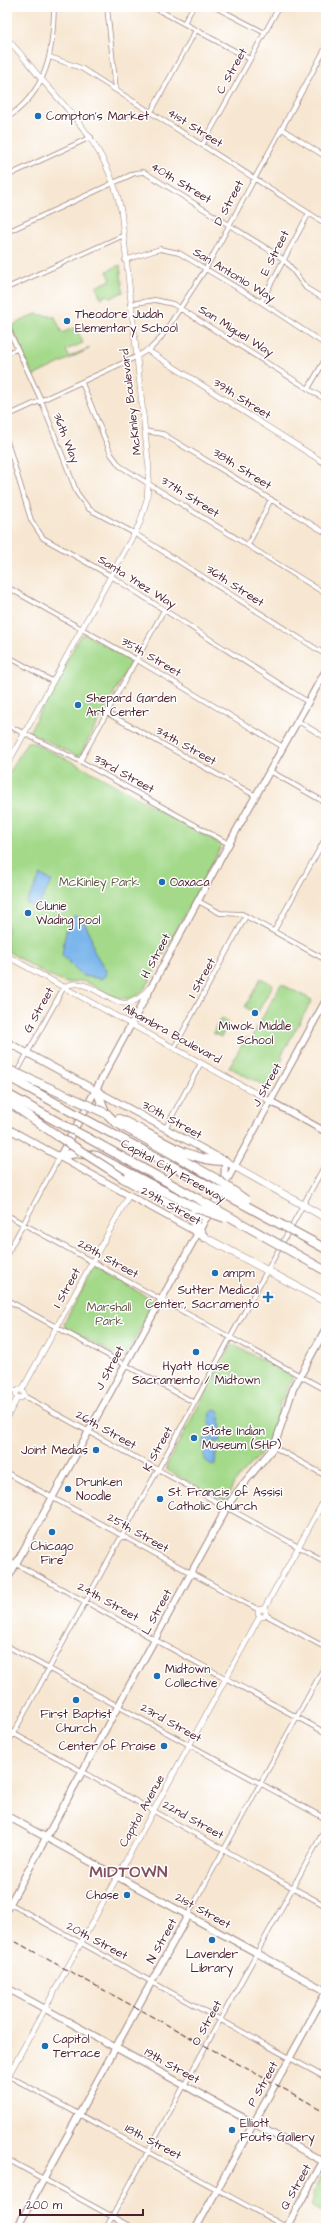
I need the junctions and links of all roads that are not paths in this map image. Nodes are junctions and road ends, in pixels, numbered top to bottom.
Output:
1 (54, 7) edge
2 (107, 7) edge
3 (153, 7) edge
4 (193, 7) edge
5 (215, 7) edge
6 (279, 7) edge
7 (184, 23) junction
8 (196, 30) junction
9 (265, 33) junction
10 (7, 39) edge
11 (326, 47) edge
12 (50, 57) junction
13 (250, 59) junction
14 (42, 79) junction
15 (116, 90) junction
16 (151, 112) junction
17 (7, 118) edge
18 (282, 129) junction
19 (91, 137) junction
20 (203, 144) junction
21 (326, 157) edge
22 (7, 176) edge
23 (254, 178) junction
24 (114, 182) junction
25 (309, 213) junction
26 (326, 224) edge
27 (229, 225) junction
28 (7, 232) edge
29 (122, 236) junction
30 (125, 260) junction
31 (284, 260) junction
32 (205, 270) junction
33 (7, 288) edge
34 (326, 300) edge
35 (260, 302) junction
36 (130, 304) junction
37 (180, 308) junction
38 (7, 326) edge
39 (326, 346) edge
40 (18, 349) junction
41 (147, 350) junction
42 (7, 354) edge
43 (136, 357) junction
44 (326, 358) edge
45 (82, 383) junction
46 (308, 389) junction
47 (41, 400) junction
48 (326, 400) edge
49 (7, 416) edge
50 (144, 431) junction
51 (7, 441) edge
52 (326, 464) edge
53 (148, 482) junction
54 (271, 499) junction
55 (134, 533) junction
56 (326, 533) edge
57 (248, 545) junction
58 (111, 576) junction
59 (7, 587) edge
60 (326, 594) edge
61 (164, 610) junction
62 (81, 628) junction
63 (326, 655) edge
64 (7, 656) edge
65 (137, 660) junction
66 (326, 670) edge
67 (52, 681) junction
68 (308, 702) junction
69 (107, 713) junction
70 (298, 721) junction
71 (7, 725) edge
72 (23, 734) junction
73 (326, 738) edge
74 (283, 747) junction
75 (80, 762) junction
76 (7, 765) edge
77 (270, 771) junction
78 (256, 796) junction
79 (326, 803) edge
80 (326, 837) edge
81 (229, 844) junction
82 (198, 901) junction
83 (246, 916) junction
84 (274, 931) junction
85 (7, 956) edge
86 (326, 960) edge
87 (153, 983) junction
88 (64, 987) junction
89 (326, 1000) edge
90 (132, 1025) junction
91 (7, 1042) edge
92 (174, 1048) junction
93 (27, 1053) junction
94 (201, 1063) junction
95 (7, 1069) edge
96 (7, 1076) edge
97 (25, 1081) junction
98 (7, 1090) edge
99 (97, 1090) junction
100 (7, 1094) edge
101 (12, 1101) edge
102 (270, 1101) junction
103 (7, 1128) edge
104 (165, 1129) junction
105 (326, 1132) edge
106 (60, 1156) junction
107 (226, 1161) junction
108 (326, 1163) edge
109 (234, 1166) junction
110 (224, 1185) junction
111 (129, 1195) junction
112 (303, 1206) junction
113 (7, 1214) edge
114 (188, 1214) junction
115 (207, 1216) junction
116 (267, 1216) junction
117 (326, 1218) edge
118 (24, 1224) junction
119 (246, 1226) junction
120 (201, 1233) junction
121 (326, 1249) edge
122 (7, 1254) edge
123 (93, 1262) junction
124 (268, 1270) junction
125 (326, 1271) edge
126 (161, 1299) junction
127 (7, 1300) edge
128 (326, 1302) edge
129 (56, 1327) junction
130 (326, 1328) edge
131 (231, 1337) junction
132 (125, 1364) junction
133 (300, 1376) junction
134 (7, 1386) edge
135 (326, 1390) edge
136 (19, 1393) junction
137 (24, 1396) joint
138 (195, 1403) junction
139 (7, 1417) edge
140 (88, 1431) junction
141 (274, 1447) junction
142 (158, 1470) junction
143 (7, 1473) edge
144 (326, 1476) edge
145 (326, 1497) edge
146 (52, 1498) junction
147 (227, 1508) junction
148 (122, 1536) junction
149 (298, 1547) junction
150 (7, 1558) edge
151 (326, 1562) edge
152 (16, 1563) junction
153 (191, 1574) junction
154 (7, 1580) edge
155 (86, 1601) junction
156 (262, 1613) junction
157 (155, 1639) junction
158 (7, 1646) edge
159 (326, 1648) edge
160 (326, 1664) edge
161 (50, 1668) junction
162 (226, 1679) junction
163 (119, 1706) junction
164 (297, 1718) junction
165 (7, 1730) edge
166 (326, 1733) edge
167 (13, 1734) junction
168 (7, 1745) edge
169 (190, 1745) junction
170 (83, 1772) junction
171 (261, 1783) junction
172 (154, 1810) junction
173 (7, 1816) edge
174 (326, 1819) edge
175 (326, 1828) edge
176 (46, 1838) junction
177 (224, 1849) junction
178 (118, 1877) junction
179 (293, 1887) junction
180 (8, 1905) edge
181 (326, 1906) edge
182 (188, 1915) junction
183 (81, 1944) junction
184 (257, 1954) junction
185 (152, 1981) junction
186 (7, 1988) edge
187 (326, 1991) edge
188 (45, 2009) junction
189 (221, 2020) junction
190 (116, 2047) junction
191 (290, 2058) junction
192 (7, 2076) edge
193 (326, 2078) edge
194 (184, 2085) junction
195 (79, 2114) junction
196 (254, 2124) junction
197 (148, 2151) junction
198 (7, 2159) edge
199 (325, 2160) edge
200 (44, 2179) junction
201 (217, 2189) junction
202 (112, 2216) junction
203 (16, 2228) edge
204 (106, 2228) edge
205 (133, 2228) edge
206 (196, 2228) edge
207 (287, 2228) edge

1 - 12 street
2 - 15 street
3 - 7 street
4 - 7 street
5 - 9 street
6 - 9 street, C Street
7 - 8 street
8 - 13 street
8 - 16 street
9 - 13 street, C Street
10 - 14 street, McKinley Boulevard
11 - 18 street, D Street
12 - 14 street
12 - 15 street, 41st Street
13 - 20 street, C Street
14 - 17 street
14 - 19 street, McKinley Boulevard
15 - 16 street, 41st Street
16 - 20 street, 41st Street
18 - 21 street
18 - 23 street, D Street
19 - 22 street
19 - 24 street, McKinley Boulevard
20 - 23 street, 41st Street
23 - 25 street, 41st Street
23 - 27 street, D Street
24 - 27 street, 40th Street
24 - 28 street, 40th Street
24 - 29 street, McKinley Boulevard
25 - 26 street, 41st Street
25 - 31 street, E Street
27 - 31 street, 40th Street
27 - 32 street, D Street
29 - 30 street, McKinley Boulevard
29 - 33 street
30 - 32 street, San Antonio Way
30 - 36 street, McKinley Boulevard
31 - 34 street, 40th Street
31 - 35 street, E Street
32 - 35 street, San Antonio Way
32 - 37 street, D Street
35 - 39 street, San Antonio Way
36 - 37 street, San Miguel Way
36 - 43 street, McKinley Boulevard
37 - 41 street, D Street
37 - 46 street, San Miguel Way
38 - 40 street, 36th Way
40 - 42 street
40 - 47 street, 36th Way
41 - 43 street, D Street
41 - 52 street, 39th Street
43 - 45 street
43 - 50 street, McKinley Boulevard
44 - 46 street
45 - 47 street
45 - 53 street, 37th Street
46 - 48 street, San Miguel Way
47 - 49 street
47 - 55 street, 36th Way
50 - 53 street, McKinley Boulevard
50 - 54 street, 38th Street
51 - 58 street, Santa Ynez Way
53 - 55 street, McKinley Boulevard
53 - 57 street, 37th Street
54 - 56 street, 38th Street
54 - 57 street
55 - 58 street, McKinley Boulevard
55 - 63 street, 36th Street
57 - 60 street, 37th Street
58 - 61 street, Santa Ynez Way
58 - 62 street, McKinley Boulevard
59 - 62 street, 35th Street
61 - 65 street
61 - 68 street, Santa Ynez Way
62 - 65 street, 35th Street
62 - 67 street, McKinley Boulevard
64 - 67 street
65 - 69 street
65 - 74 street, 35th Street
66 - 68 main road, H Street
67 - 72 street, McKinley Boulevard
68 - 70 main road, H Street
69 - 75 street
69 - 78 street, 34th Street
70 - 73 street
70 - 74 main road, H Street
71 - 72 street, 33rd Street
72 - 75 street, 33rd Street
72 - 76 street, McKinley Boulevard
74 - 77 main road, H Street
75 - 81 street, 33rd Street
77 - 78 main road, H Street
77 - 79 street
78 - 81 main road, H Street
80 - 84 street
81 - 82 main road, H Street
82 - 83 street
82 - 87 main road, H Street
83 - 84 street
83 - 92 street, I Street
84 - 86 street
85 - 88 street, Alhambra Boulevard
87 - 88 street, G Street
87 - 90 main road, H Street
88 - 90 street, Alhambra Boulevard
88 - 93 street, G Street
89 - 102 main road, J Street
90 - 92 street, Alhambra Boulevard
90 - 99 main road, H Street
91 - 93 main road, 30th Street
92 - 94 street, Alhambra Boulevard
93 - 98 street, G Street
93 - 99 main road, 30th Street
94 - 102 street, Alhambra Boulevard
94 - 104 street
95 - 97 highway, bridge
96 - 97 highway, Capital City Freeway, bridge
97 - 107 highway, bridge
97 - 116 highway, Capital City Freeway, bridge
99 - 104 main road, 30th Street
99 - 106 main road, H Street
99 - 116 highway, bridge
100 - 101 highway, Capital City Freeway
101 - 114 highway, bridge
101 - 119 highway, Capital City Freeway, bridge
102 - 105 main road, Alhambra Boulevard
102 - 109 main road, J Street
103 - 106 main road, 29th Street
104 - 107 main road, 30th Street
106 - 111 main road, 29th Street
106 - 118 street, H Street
106 - 119 highway, bridge
107 - 109 main road, 30th Street
107 - 110 main road
108 - 112 street, K Street
109 - 110 main road, J Street
109 - 112 main road, 30th Street
110 - 115 main road, J Street
111 - 120 main road, 29th Street
111 - 123 street, I Street
112 - 117 main road, 30th Street
112 - 124 street, K Street
113 - 118 street, 28th Street
114 - 115 highway
114 - 120 highway
115 - 120 main road, J Street
116 - 121 highway, Capital City Freeway, bridge
118 - 122 street, H Street
118 - 123 street, 28th Street
119 - 125 highway, Capital City Freeway, bridge
120 - 124 main road, 29th Street
120 - 126 main road, J Street
123 - 126 street, 28th Street
123 - 129 street, I Street
124 - 128 main road, 29th Street
124 - 131 street, K Street
126 - 131 street, 28th Street
126 - 132 main road, J Street
127 - 129 street
129 - 132 street
129 - 136 street, I Street
130 - 133 main road, L Street
131 - 133 street, 28th Street
131 - 138 street, K Street
132 - 138 street
132 - 140 main road, J Street
133 - 135 street, 28th Street
133 - 141 main road, L Street
134 - 136 street
136 - 137 street
136 - 139 street, I Street
137 - 140 street, 26th Street
138 - 142 street, K Street
140 - 142 street, 26th Street
140 - 146 main road, J Street
141 - 144 street
141 - 147 main road, L Street
142 - 147 street, 26th Street
142 - 148 street, K Street
143 - 146 street, 25th Street
145 - 149 street, Capitol Avenue
146 - 148 street, 25th Street
146 - 152 main road, J Street
147 - 149 street, 26th Street
147 - 153 main road, L Street
148 - 153 street, 25th Street
148 - 155 street, K Street
149 - 151 street, 26th Street
149 - 156 street, Capitol Avenue
150 - 152 street, 24th Street
152 - 154 main road, J Street
152 - 155 street, 24th Street
153 - 156 street, 25th Street
153 - 157 main road, L Street
155 - 157 street, 24th Street
155 - 161 street, K Street
156 - 159 street, 25th Street
156 - 162 street, Capitol Avenue
157 - 162 street, 24th Street
157 - 163 main road, L Street
158 - 161 street, 23rd Street
160 - 164 street, N Street
161 - 163 street, 23rd Street
161 - 167 street, K Street
162 - 164 street, 24th Street
162 - 169 street, Capitol Avenue
163 - 169 street, 23rd Street
163 - 170 main road, L Street
164 - 166 street, 24th Street
164 - 171 street, N Street
165 - 167 street, 22nd Street
167 - 168 street, K Street
167 - 170 street, 22nd Street
169 - 171 street, 23rd Street
169 - 172 street, Capitol Avenue
170 - 172 street, 22nd Street
170 - 176 main road, L Street
171 - 174 street, 23rd Street
171 - 177 street, N Street
172 - 177 street, 22nd Street
172 - 178 street, Capitol Avenue
173 - 176 main road, 21st Street
175 - 179 street, O Street
176 - 178 main road, 21st Street
176 - 180 main road, L Street
177 - 179 street, 22nd Street
177 - 182 street, N Street
178 - 182 main road, 21st Street
178 - 183 street, Capitol Avenue
179 - 181 street, 22nd Street
179 - 184 street, O Street
180 - 183 street, 20th Street
182 - 184 main road, 21st Street
182 - 185 main road, N Street
183 - 185 street, 20th Street
183 - 188 street, Capitol Avenue
184 - 187 main road, 21st Street
184 - 189 street, O Street
185 - 189 street, 20th Street
185 - 190 main road, N Street
186 - 188 main road, 19th Street
187 - 191 main road, P Street
188 - 190 main road, 19th Street
188 - 192 street, Capitol Avenue
189 - 191 street, 20th Street
189 - 194 street, O Street
190 - 194 main road, 19th Street
190 - 195 main road, N Street
191 - 193 street, 20th Street
191 - 196 main road, P Street
192 - 195 street, 18th Street
194 - 196 main road, 19th Street
194 - 197 street, O Street
195 - 197 street, 18th Street
195 - 200 main road, N Street
196 - 199 main road, 19th Street
196 - 201 main road, P Street
197 - 201 street, 18th Street
197 - 202 street, O Street
198 - 200 street
199 - 207 main road, Q Street
200 - 202 street
200 - 203 main road, N Street
201 - 206 main road, P Street
201 - 207 street, 18th Street
202 - 204 street, O Street
202 - 205 street

